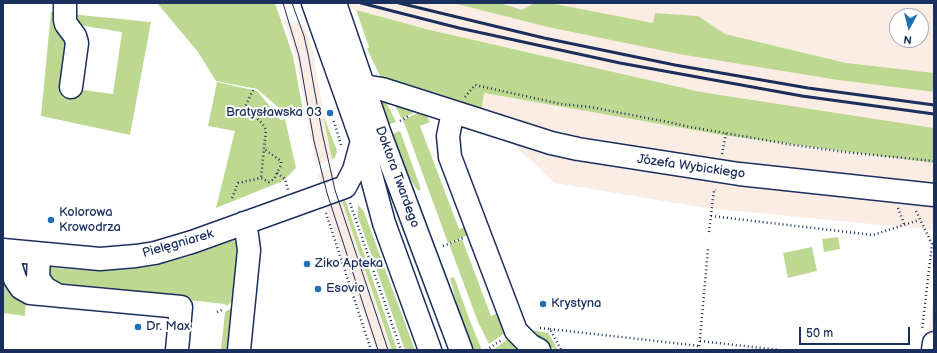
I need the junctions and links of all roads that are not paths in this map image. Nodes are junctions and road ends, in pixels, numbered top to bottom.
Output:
1 (65, 3) edge
2 (313, 3) edge
3 (336, 3) edge
4 (72, 86) dead end
5 (364, 87) junction
6 (453, 112) junction
7 (352, 144) junction
8 (347, 192) junction
9 (934, 195) edge
10 (244, 223) junction
11 (384, 223) junction
12 (6, 251) edge
13 (39, 254) junction
14 (246, 287) junction
15 (59, 296) junction
16 (177, 350) edge
17 (240, 350) edge
18 (253, 350) edge
19 (430, 350) edge
20 (461, 350) edge
21 (539, 350) edge

1 - 4 street
2 - 7 street, Doktora Twardego
3 - 5 street, Doktora Twardego
5 - 6 street, Józefa Wybickiego
5 - 20 street, Doktora Twardego
6 - 9 street, Józefa Wybickiego
6 - 21 street
7 - 8 street
7 - 11 street, Doktora Twardego
8 - 10 street, Pielęgniarek
8 - 11 street
10 - 13 street, Pielęgniarek
10 - 14 street
11 - 19 street, Doktora Twardego
12 - 13 street, Pielęgniarek
12 - 15 street
13 - 15 street
14 - 17 street
14 - 18 street
15 - 16 street

